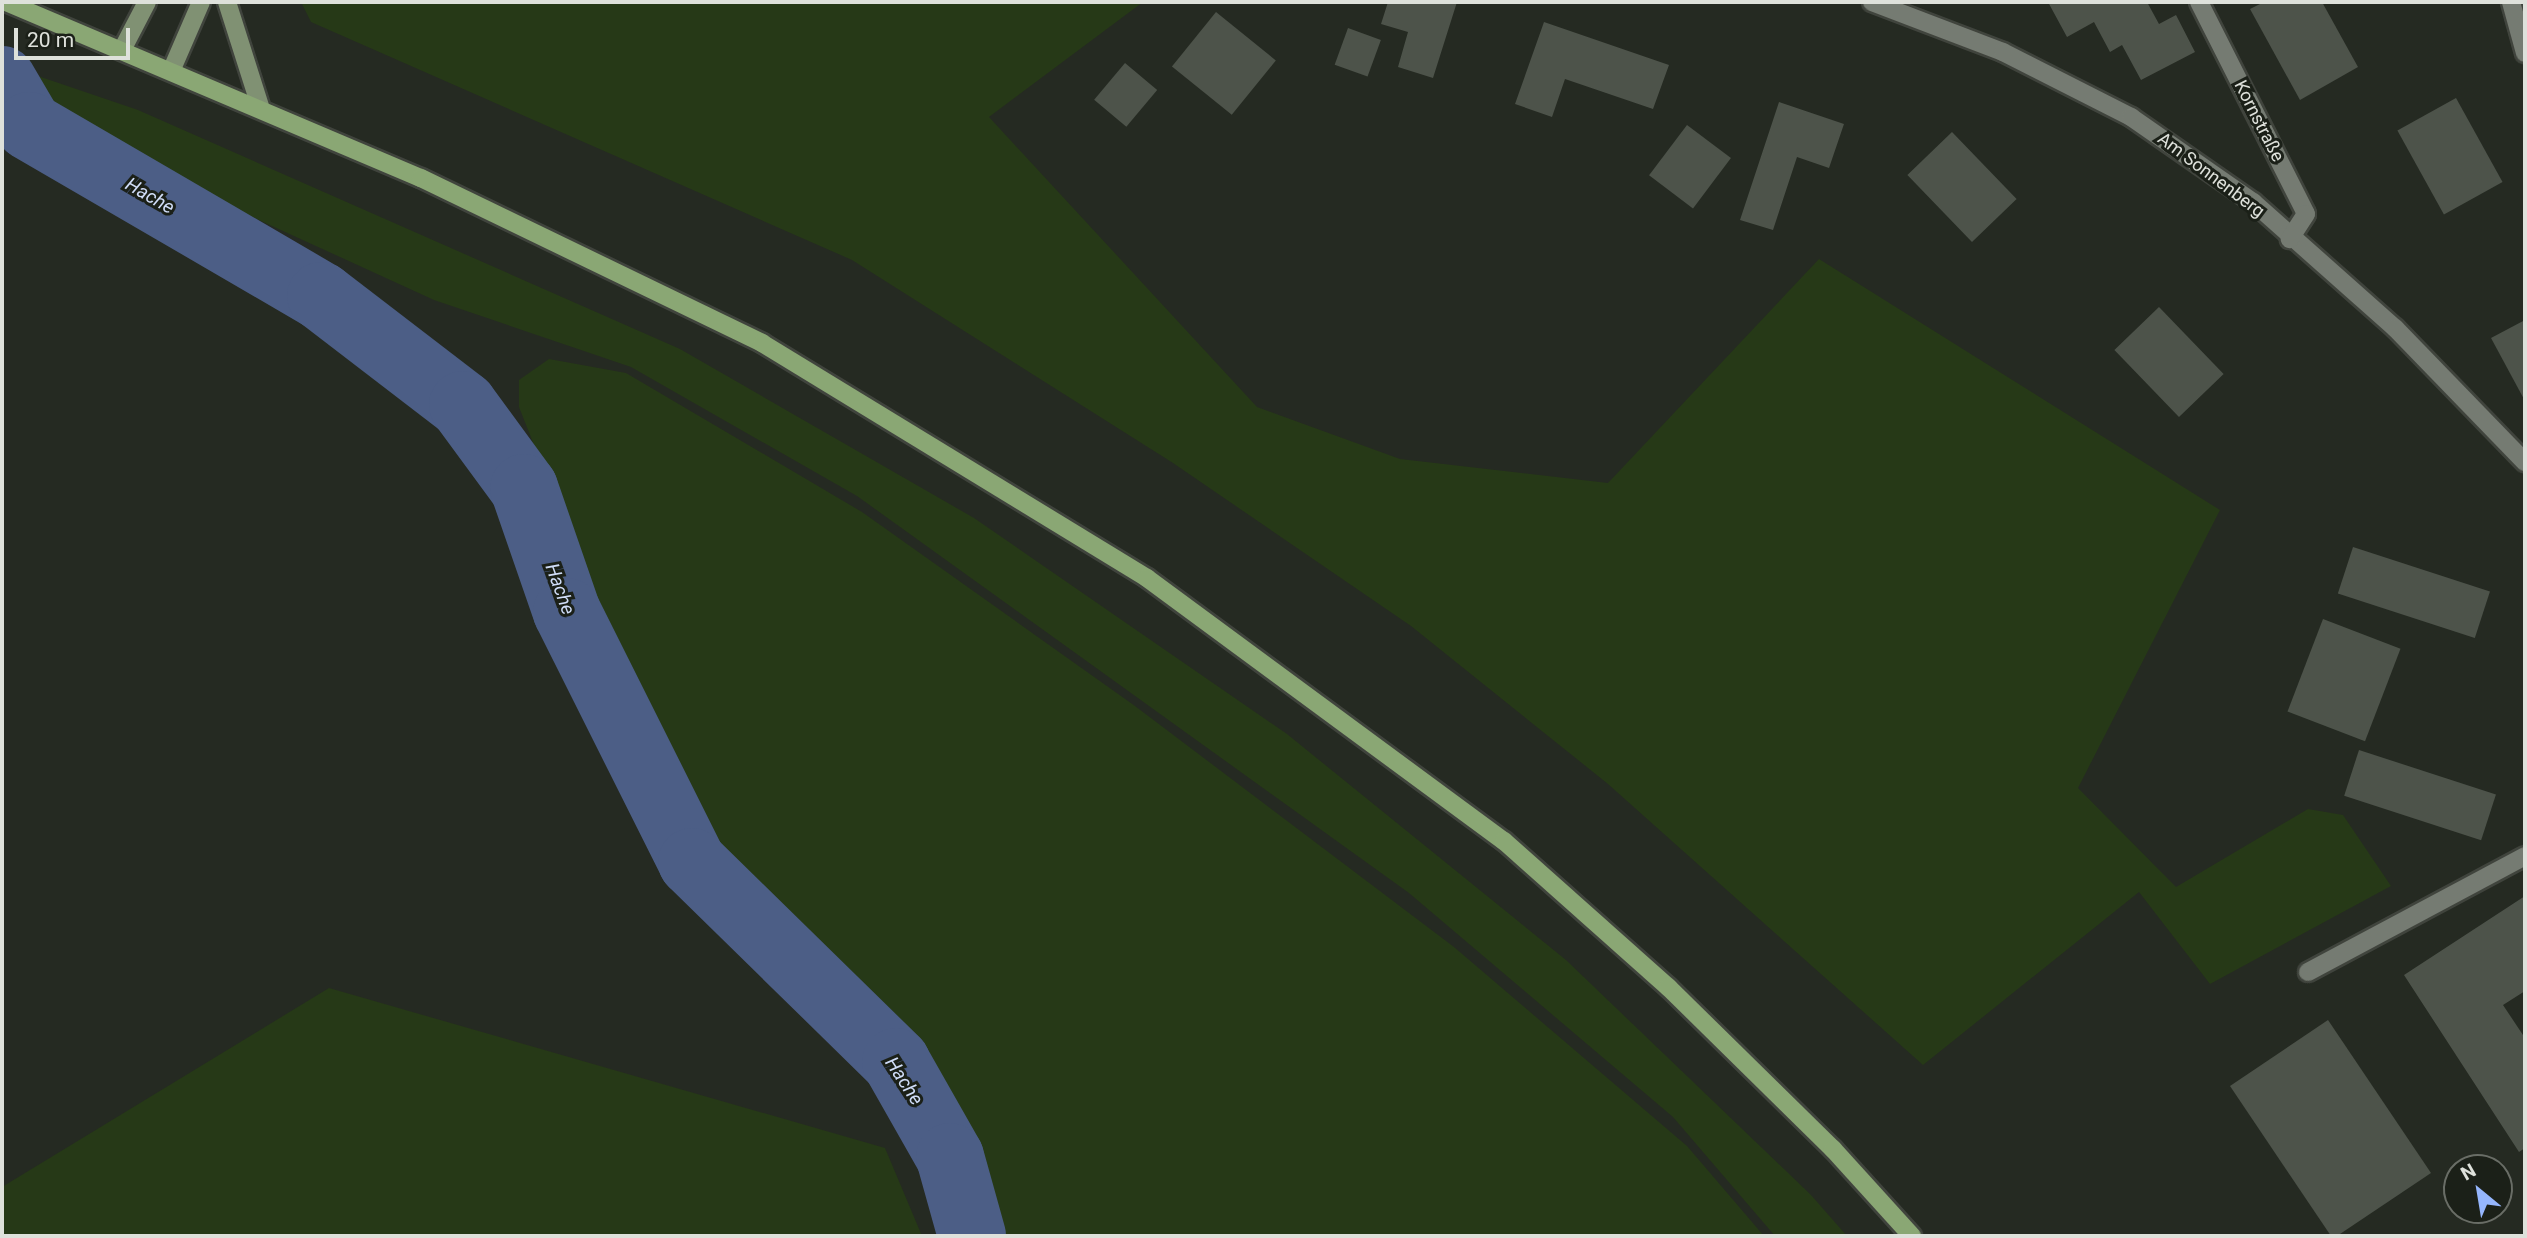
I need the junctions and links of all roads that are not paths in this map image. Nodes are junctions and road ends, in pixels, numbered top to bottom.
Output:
1 (7, 2) edge
2 (147, 2) edge
3 (201, 2) edge
4 (227, 2) edge
5 (1872, 2) edge
6 (2199, 2) edge
7 (2511, 2) edge
8 (122, 50) junction
9 (2525, 53) edge
10 (172, 69) junction
11 (260, 106) junction
12 (2290, 239) junction
13 (2525, 462) edge
14 (2525, 856) edge
15 (2308, 972) dead end
16 (1912, 1236) edge

1 - 8 main road
2 - 8 main road
3 - 10 main road
4 - 11 main road
5 - 12 street, Am Sonnenberg
6 - 12 street, Kornstraße
7 - 9 street
8 - 10 main road
10 - 11 main road
11 - 16 main road
12 - 13 street, Am Sonnenberg
14 - 15 street

